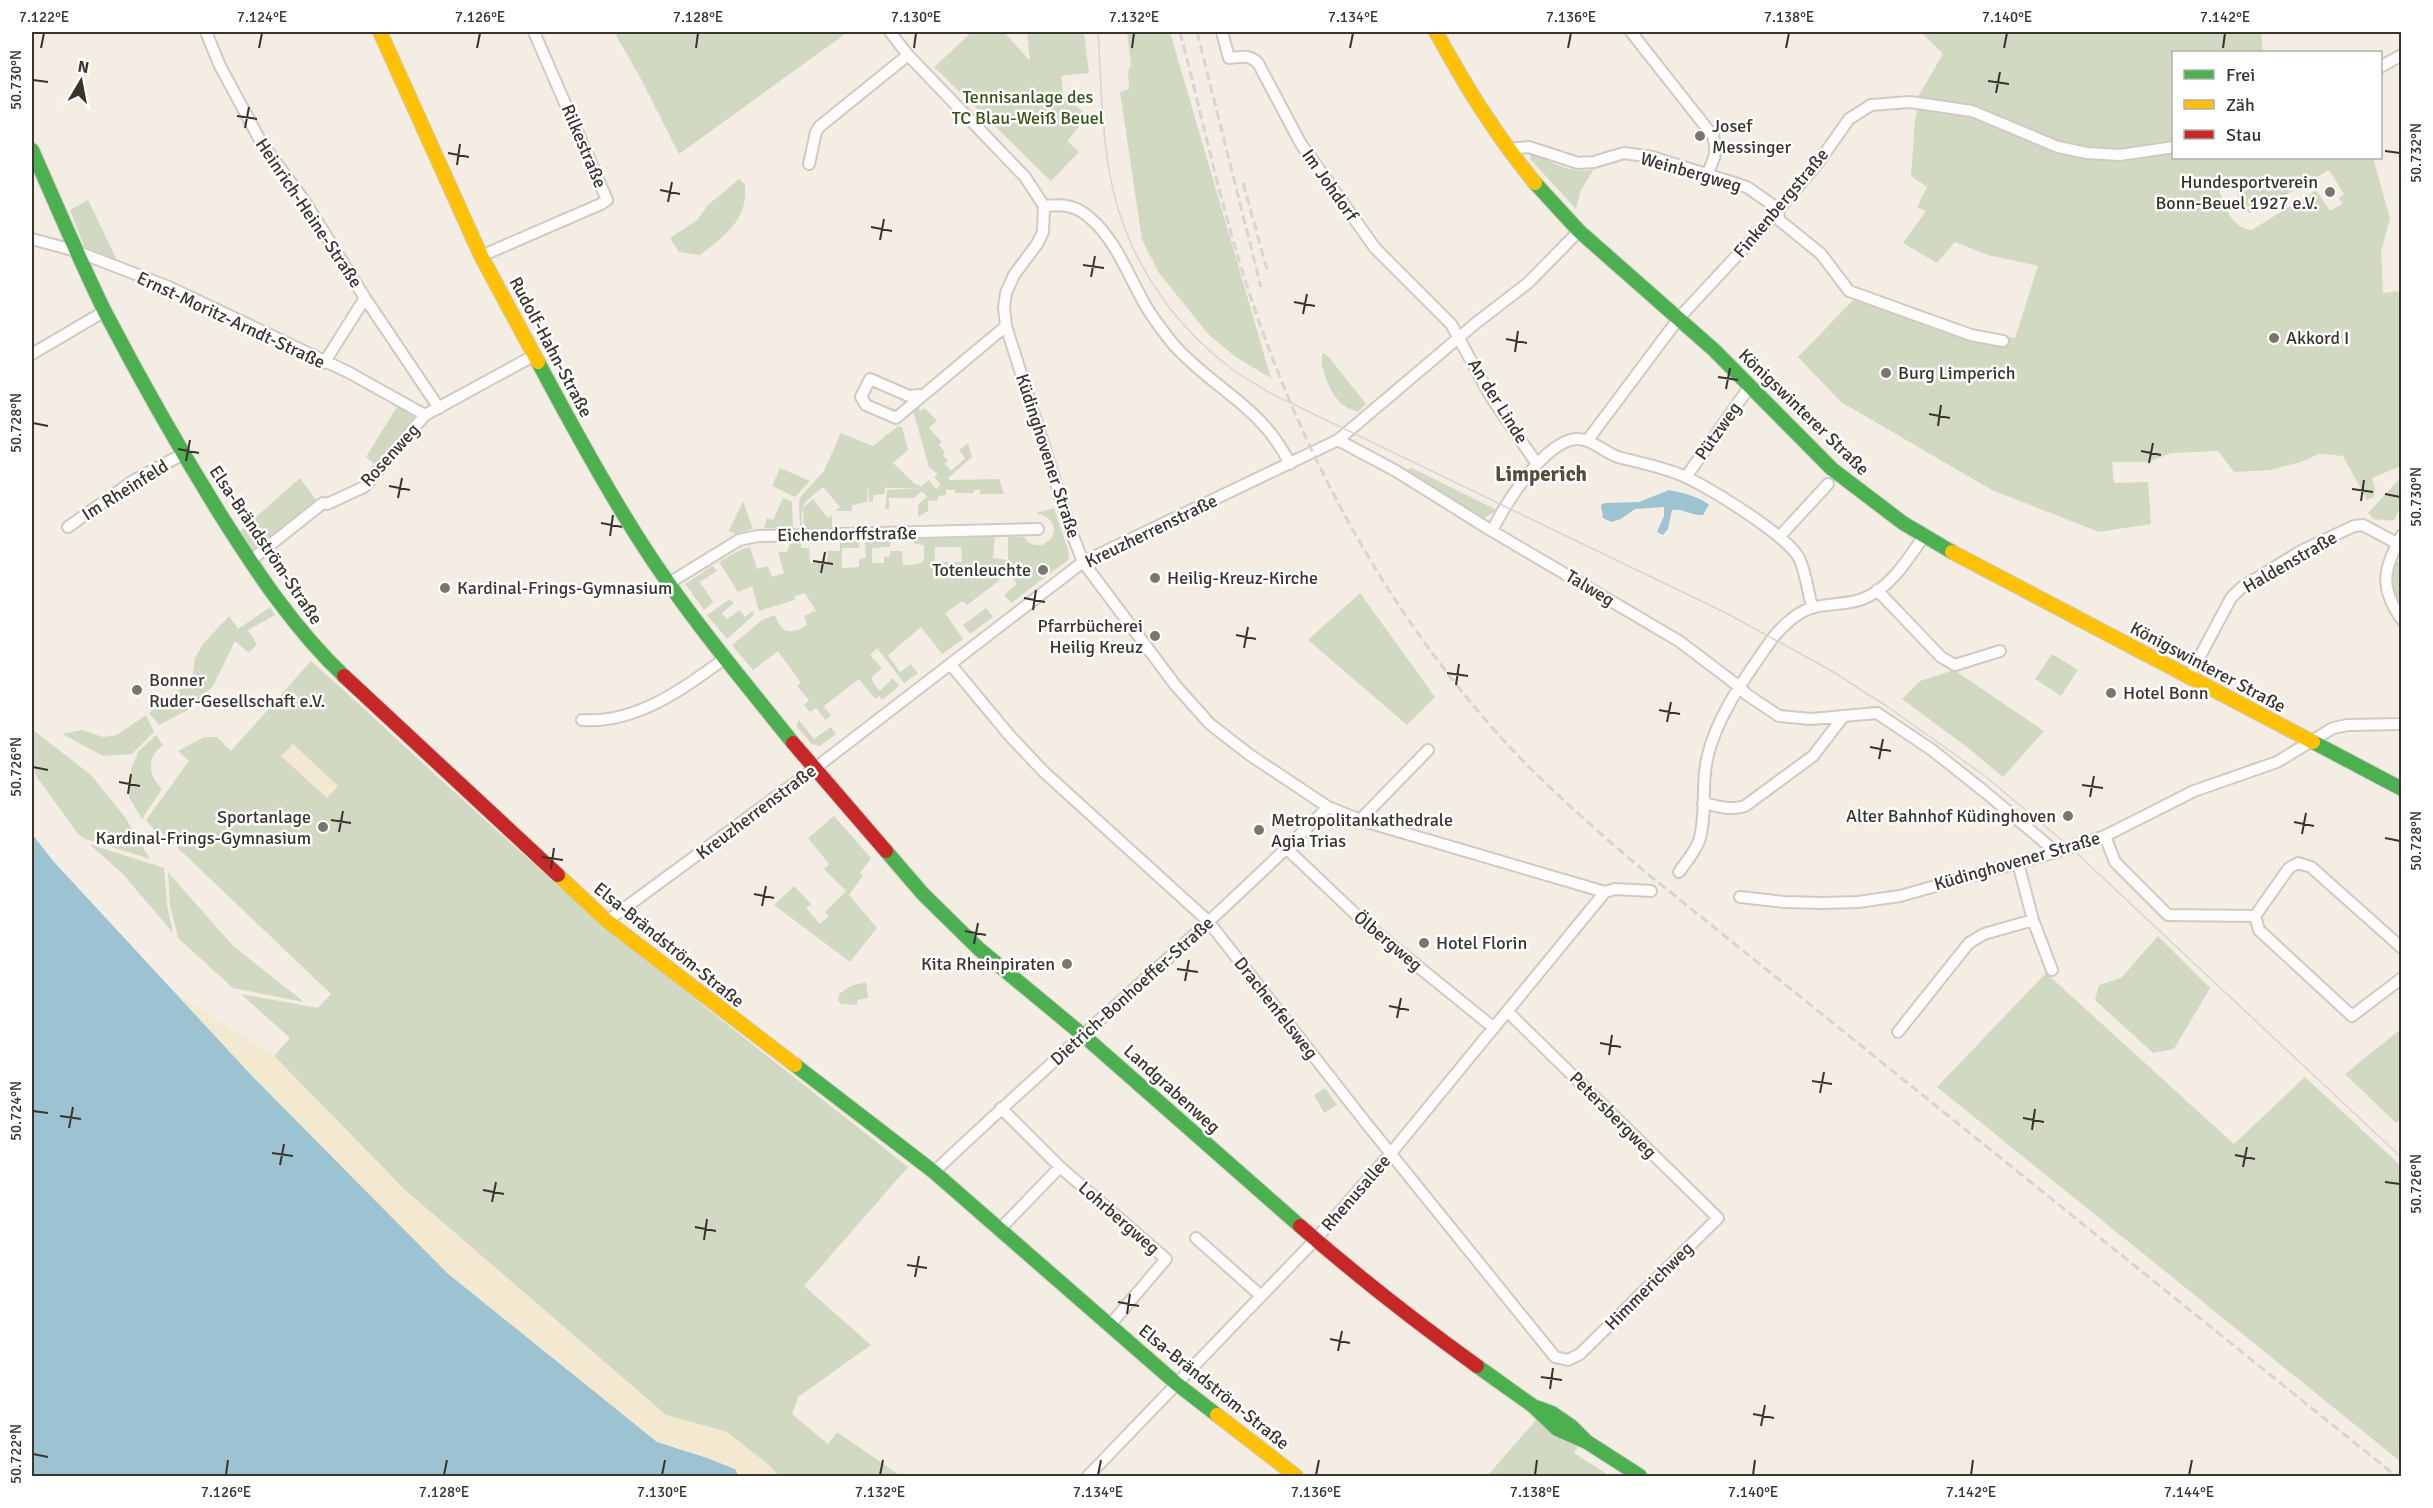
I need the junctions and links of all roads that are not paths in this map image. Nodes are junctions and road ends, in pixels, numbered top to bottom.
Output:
1 (206, 32) edge
2 (380, 32) edge
3 (534, 32) edge
4 (890, 32) edge
5 (1222, 32) edge
6 (1436, 32) edge
7 (1630, 32) edge
8 (908, 55) junction
9 (2402, 55) edge
10 (2382, 66) edge
11 (2172, 147) edge
12 (1508, 149) junction
13 (32, 150) edge
14 (809, 164) dead end
15 (1707, 174) junction
16 (1044, 206) junction
17 (1778, 208) junction
18 (1579, 231) junction
19 (32, 239) edge
20 (76, 251) junction
21 (481, 256) junction
22 (365, 298) junction
23 (105, 311) junction
24 (1679, 318) junction
25 (1006, 326) junction
26 (1460, 338) junction
27 (2003, 341) dead end
28 (32, 354) edge
29 (535, 355) junction
30 (324, 363) junction
31 (1750, 386) junction
32 (921, 395) junction
33 (439, 408) junction
34 (425, 415) junction
35 (1338, 440) junction
36 (1587, 441) junction
37 (183, 454) junction
38 (1290, 464) junction
39 (1538, 464) junction
40 (1686, 477) junction
41 (1828, 483) dead end
42 (68, 527) dead end
43 (1038, 529) dead end
44 (1492, 531) junction
45 (1780, 536) junction
46 (1924, 536) junction
47 (2400, 542) edge
48 (251, 560) junction
49 (1083, 562) junction
50 (669, 583) junction
51 (1877, 590) junction
52 (1812, 607) junction
53 (2402, 620) edge
54 (2000, 651) dead end
55 (725, 658) junction
56 (951, 665) junction
57 (2190, 675) junction
58 (1740, 688) junction
59 (1843, 717) junction
60 (582, 720) dead end
61 (2402, 724) edge
62 (2310, 742) junction
63 (1428, 750) dead end
64 (814, 769) junction
65 (2402, 789) edge
66 (1703, 803) junction
67 (1328, 807) junction
68 (1360, 820) junction
69 (2105, 836) junction
70 (1287, 849) junction
71 (2056, 852) junction
72 (2018, 863) junction
73 (1679, 872) dead end
74 (1651, 891) dead end
75 (1605, 892) junction
76 (1740, 897) dead end
77 (2255, 916) junction
78 (2033, 920) junction
79 (607, 921) junction
80 (1208, 921) junction
81 (2402, 948) edge
82 (2052, 970) dead end
83 (2402, 978) edge
84 (1508, 1012) junction
85 (1494, 1028) junction
86 (1898, 1032) dead end
87 (1084, 1036) junction
88 (1001, 1108) junction
89 (1391, 1153) junction
90 (1060, 1167) junction
91 (934, 1172) junction
92 (1718, 1218) joint
93 (1000, 1229) junction
94 (1196, 1238) dead end
95 (1316, 1240) junction
96 (1260, 1295) junction
97 (1110, 1325) junction
98 (1580, 1354) joint
99 (1177, 1384) junction
100 (1088, 1476) edge
101 (1296, 1476) edge
102 (1640, 1476) edge

1 - 22 street, Heinrich-Heine-Straße
2 - 21 street, Rudolf-Hahn-Straße
3 - 21 street, Rilkestraße
4 - 8 street
5 - 26 street, Im Johdorf
6 - 12 street, Königswinterer Straße
7 - 15 street
8 - 14 street
8 - 16 street
9 - 10 street
11 - 17 street, Finkenbergstraße
12 - 15 street, Weinbergweg
12 - 18 street, Königswinterer Straße
13 - 20 street, Elsa-Brändström-Straße
15 - 17 street, Weinbergweg
16 - 25 street, Küdinghovener Straße
16 - 38 street
17 - 24 street, Finkenbergstraße
17 - 27 street, Weinbergweg
18 - 24 street, Königswinterer Straße
18 - 26 street, Kreuzherrenstraße
19 - 20 street, Ernst-Moritz-Arndt-Straße
20 - 23 street, Elsa-Brändström-Straße
20 - 30 street, Ernst-Moritz-Arndt-Straße
21 - 29 street, Rudolf-Hahn-Straße
22 - 30 street, Heinrich-Heine-Straße
22 - 33 street, Heinrich-Heine-Straße
23 - 28 street
23 - 37 street, Elsa-Brändström-Straße
24 - 31 street, Königswinterer Straße
24 - 36 street, Finkenbergstraße
25 - 32 street
25 - 49 street, Küdinghovener Straße
26 - 35 street, Kreuzherrenstraße
26 - 39 street, An der Linde
29 - 33 street, Rosenweg
29 - 50 street, Rudolf-Hahn-Straße
30 - 34 street, Ernst-Moritz-Arndt-Straße
31 - 40 street, Pützweg
31 - 46 street, Königswinterer Straße
32 - 32 street
33 - 34 street, Rosenweg
34 - 48 street, Rosenweg
35 - 38 street, Kreuzherrenstraße
35 - 44 street, Talweg
36 - 39 street
36 - 40 street
37 - 42 street, Im Rheinfeld
37 - 48 street, Elsa-Brändström-Straße
38 - 49 street, Kreuzherrenstraße
39 - 44 street
40 - 45 street
41 - 45 street
43 - 50 street, Eichendorffstraße
44 - 58 street, Talweg
45 - 52 street
46 - 51 street
46 - 57 street, Königswinterer Straße
47 - 53 street
47 - 57 street, Haldenstraße
48 - 79 street, Elsa-Brändström-Straße
49 - 56 street, Kreuzherrenstraße
49 - 67 street, Küdinghovener Straße
50 - 55 street, Rudolf-Hahn-Straße
51 - 52 street
51 - 54 street
52 - 58 street
55 - 60 street
55 - 64 street, Rudolf-Hahn-Straße
56 - 64 street, Kreuzherrenstraße
56 - 80 street, Drachenfelsweg
57 - 62 street, Königswinterer Straße
58 - 59 street, Talweg
58 - 66 street
59 - 66 street
59 - 71 street, Talweg
61 - 62 street, Küdinghovener Straße
62 - 65 street, Königswinterer Straße
62 - 69 street, Küdinghovener Straße
63 - 68 street
64 - 79 street, Kreuzherrenstraße
64 - 87 street, Landgrabenweg
66 - 73 street
67 - 68 street, Küdinghovener Straße
67 - 70 street, Dietrich-Bonhoeffer-Straße
68 - 75 street, Küdinghovener Straße
69 - 71 street, Küdinghovener Straße
69 - 77 street
70 - 80 street, Dietrich-Bonhoeffer-Straße
70 - 85 street, Ölbergweg
71 - 72 street, Küdinghovener Straße
72 - 76 street, Küdinghovener Straße
72 - 78 street
74 - 75 street, Küdinghovener Straße
75 - 84 street, Rhenusallee
77 - 81 street
77 - 83 street
78 - 82 street
78 - 86 street
79 - 91 street, Elsa-Brändström-Straße
80 - 87 street, Dietrich-Bonhoeffer-Straße
80 - 89 street, Drachenfelsweg
84 - 85 street, Rhenusallee
84 - 92 street, Petersbergweg
85 - 89 street, Rhenusallee
87 - 88 street, Dietrich-Bonhoeffer-Straße
87 - 95 street, Landgrabenweg
88 - 90 street, Lohrbergweg
88 - 91 street, Dietrich-Bonhoeffer-Straße
89 - 95 street, Rhenusallee
89 - 98 street, Drachenfelsweg
90 - 93 street
90 - 97 street, Lohrbergweg
91 - 93 street, Elsa-Brändström-Straße
92 - 98 street, Himmerichweg
93 - 97 street, Elsa-Brändström-Straße
94 - 96 street
95 - 96 street, Rhenusallee
95 - 102 street, Landgrabenweg
96 - 99 street, Rhenusallee
97 - 99 street, Elsa-Brändström-Straße
99 - 100 street, Rhenusallee
99 - 101 street, Elsa-Brändström-Straße

